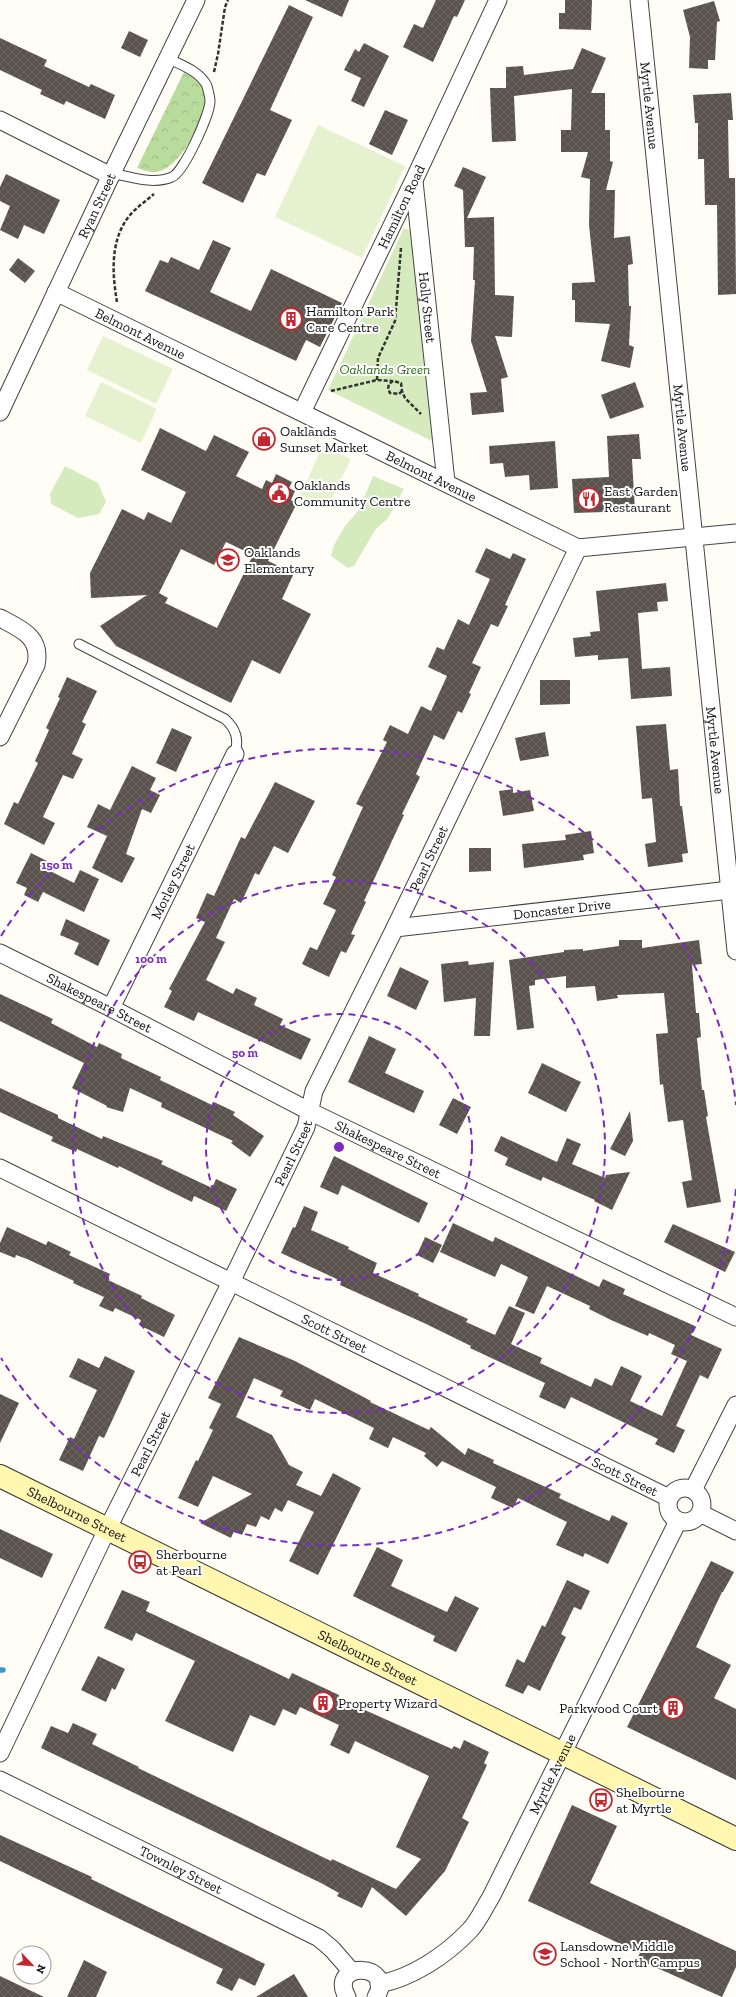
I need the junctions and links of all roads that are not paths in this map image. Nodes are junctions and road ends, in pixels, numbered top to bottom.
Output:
1 (196, 0) edge
2 (498, 0) edge
3 (639, 0) edge
4 (167, 58) junction
5 (0, 120) edge
6 (112, 174) junction
7 (414, 180) junction
8 (56, 292) junction
9 (4, 393) edge
10 (0, 412) edge
11 (302, 412) junction
12 (446, 482) junction
13 (736, 533) edge
14 (695, 537) junction
15 (578, 548) junction
16 (0, 618) edge
17 (79, 644) dead end
18 (0, 737) edge
19 (235, 754) joint
20 (730, 890) junction
21 (395, 928) junction
22 (736, 951) edge
23 (0, 953) edge
24 (111, 1008) junction
25 (309, 1111) junction
26 (0, 1168) edge
27 (231, 1282) junction
28 (736, 1317) edge
29 (736, 1405) edge
30 (0, 1476) edge
31 (693, 1490) junction
32 (669, 1498) junction
33 (700, 1513) junction
34 (678, 1521) junction
35 (108, 1529) junction
36 (736, 1531) edge
37 (0, 1753) edge
38 (562, 1754) junction
39 (0, 1780) edge
40 (736, 1839) edge
41 (352, 1972) junction
42 (378, 1990) edge
43 (347, 1997) edge

1 - 4 street, Ryan Street
2 - 7 street, Hamilton Road
3 - 14 street, Myrtle Avenue
4 - 6 street, Ryan Street
4 - 6 lane
5 - 6 street
6 - 8 street, Ryan Street
7 - 11 street, Hamilton Road
7 - 12 street, Holly Street
8 - 9 street, Ryan Street
8 - 11 street, Belmont Avenue
9 - 10 street, Ryan Street
11 - 12 street, Belmont Avenue
12 - 15 street, Belmont Avenue
13 - 14 street
14 - 15 street
14 - 20 street, Myrtle Avenue
15 - 21 street, Pearl Street
16 - 18 street
17 - 19 lane
19 - 24 street, Morley Street
20 - 21 street, Doncaster Drive
20 - 22 street, Myrtle Avenue
21 - 25 street, Pearl Street
23 - 24 street, Shakespeare Street
24 - 25 street, Shakespeare Street
25 - 27 street, Pearl Street
25 - 28 street, Shakespeare Street
26 - 27 street, Scott Street
27 - 32 street, Scott Street
27 - 35 street, Pearl Street
29 - 31 street
30 - 35 main road, Shelbourne Street
31 - 32 street
31 - 33 street
32 - 34 street
33 - 34 street
33 - 36 street
34 - 38 street, Myrtle Avenue
35 - 37 street, Pearl Street
35 - 38 main road, Shelbourne Street
38 - 40 main road, Shelbourne Street
38 - 42 street, Myrtle Avenue
39 - 41 street, Townley Street
41 - 42 street
41 - 43 street

